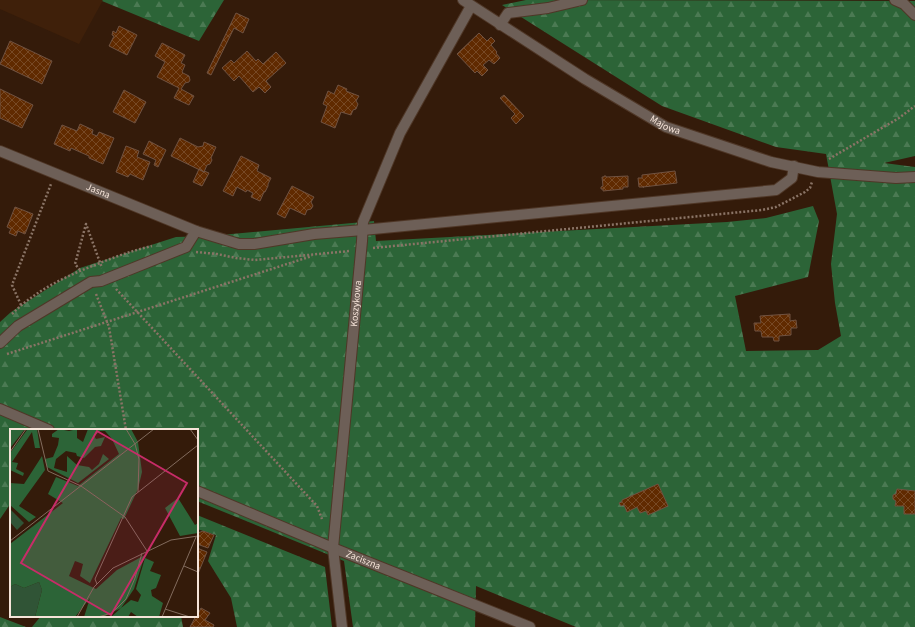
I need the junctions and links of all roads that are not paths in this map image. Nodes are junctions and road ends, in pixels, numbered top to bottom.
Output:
1 (582, 0) edge
2 (895, 0) edge
3 (467, 3) edge
4 (915, 14) edge
5 (500, 25) junction
6 (0, 151) edge
7 (794, 166) junction
8 (915, 177) edge
9 (363, 230) junction
10 (196, 232) junction
11 (0, 343) edge
12 (0, 410) edge
13 (48, 429) edge
14 (198, 491) edge
15 (333, 548) junction
16 (342, 627) edge
17 (530, 627) edge

1 - 5 street
2 - 4 street
3 - 5 street, Majowa
3 - 9 street, Koszykowa
5 - 7 street, Majowa
6 - 10 street, Jasna
7 - 8 street, Majowa
7 - 9 street, Jasna
9 - 10 street, Jasna
9 - 15 street, Koszykowa
10 - 11 street
12 - 13 street
14 - 15 street, Zaciszna
15 - 16 street, Koszykowa
15 - 17 street, Zaciszna

